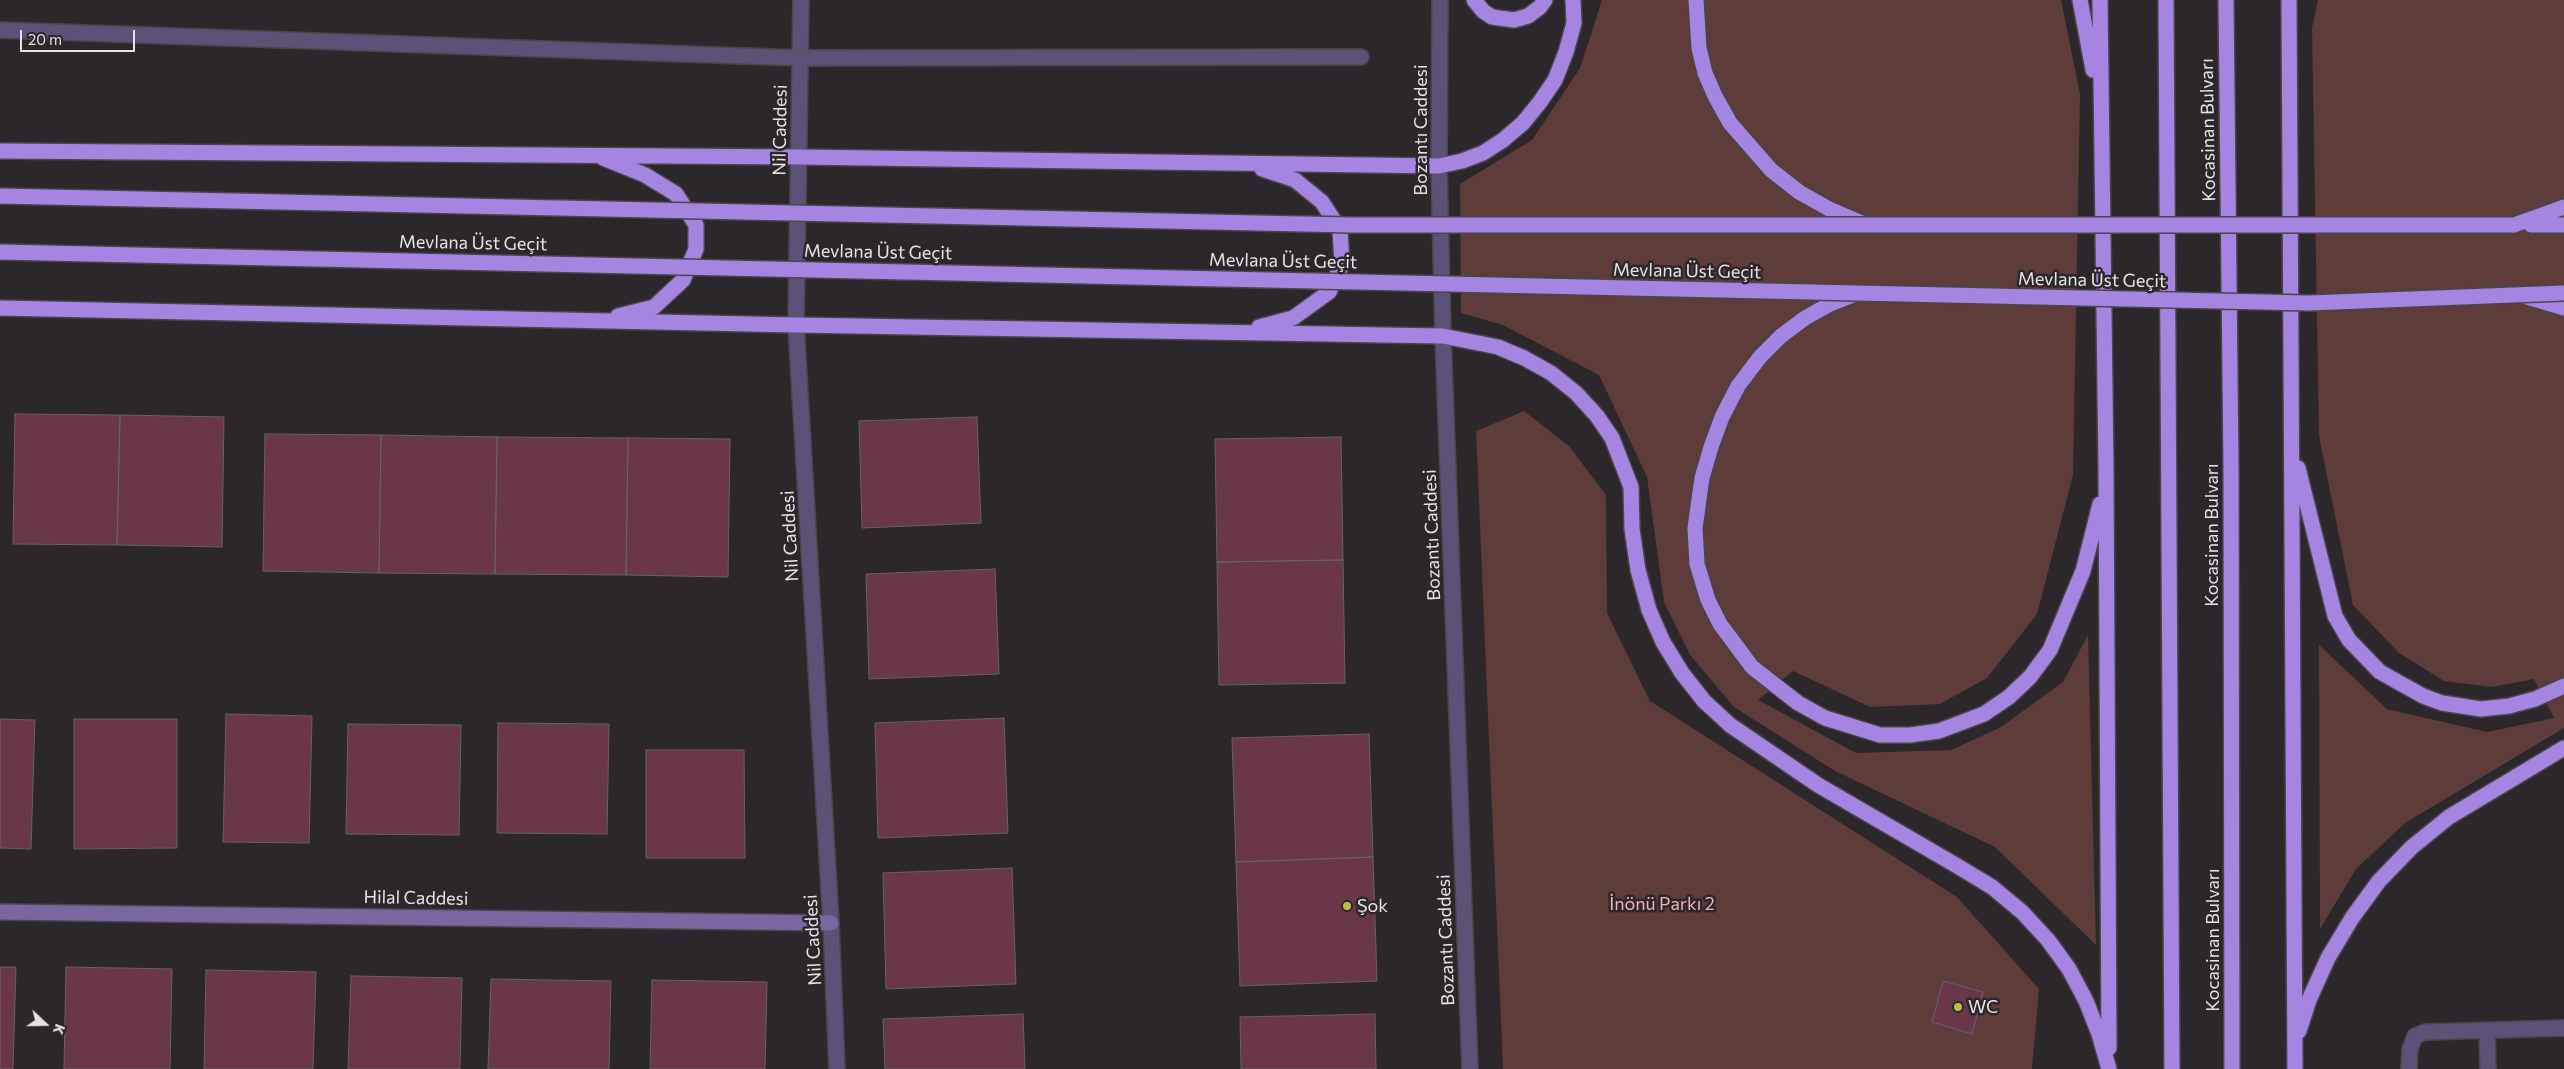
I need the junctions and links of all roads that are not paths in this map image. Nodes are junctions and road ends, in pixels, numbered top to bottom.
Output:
1 (801, 0) edge
2 (1440, 0) edge
3 (1474, 0) edge
4 (1545, 0) edge
5 (1573, 0) edge
6 (1696, 0) edge
7 (2080, 0) edge
8 (2100, 0) edge
9 (2166, 0) edge
10 (2226, 0) edge
11 (2290, 5) edge
12 (0, 30) edge
13 (1360, 57) dead end
14 (800, 58) junction
15 (2101, 106) junction
16 (0, 151) edge
17 (596, 155) junction
18 (798, 157) junction
19 (1248, 165) junction
20 (1439, 166) junction
21 (0, 196) edge
22 (2564, 207) edge
23 (1864, 224) junction
24 (2514, 225) junction
25 (2564, 225) edge
26 (0, 252) edge
27 (1858, 293) junction
28 (2564, 293) edge
29 (2515, 295) junction
30 (0, 308) edge
31 (2564, 308) edge
32 (600, 321) junction
33 (796, 325) junction
34 (1243, 331) junction
35 (1443, 336) junction
36 (2292, 446) junction
37 (2106, 468) junction
38 (2564, 686) edge
39 (2564, 748) edge
40 (0, 912) edge
41 (832, 923) junction
42 (2564, 1028) edge
43 (2487, 1031) junction
44 (2295, 1044) junction
45 (837, 1069) edge
46 (1470, 1069) edge
47 (2109, 1069) edge
48 (2172, 1069) edge
49 (2232, 1069) edge
50 (2295, 1069) edge
51 (2409, 1069) edge
52 (2488, 1069) edge

1 - 14 street, Nil Caddesi
2 - 20 street, Bozantı Caddesi
3 - 4 highway
5 - 20 highway
6 - 23 highway
7 - 15 highway
8 - 15 highway
9 - 48 highway
10 - 49 highway, Kocasinan Bulvarı
11 - 36 highway
12 - 14 street
13 - 14 street
14 - 18 street, Nil Caddesi
15 - 37 highway
16 - 17 highway
17 - 18 highway
17 - 32 highway
18 - 19 highway
18 - 33 street, Nil Caddesi
19 - 20 highway
19 - 34 highway
20 - 35 street, Bozantı Caddesi
21 - 23 highway, Mevlana Üst Geçit, bridge
22 - 24 highway
23 - 24 highway, Mevlana Üst Geçit, bridge
24 - 25 highway, Mevlana Üst Geçit
26 - 27 highway, Mevlana Üst Geçit, bridge
27 - 29 highway, Mevlana Üst Geçit, bridge
27 - 37 highway
28 - 29 highway, Mevlana Üst Geçit, bridge
29 - 31 highway, bridge
30 - 32 highway
32 - 33 highway
33 - 34 highway
33 - 41 street, Nil Caddesi
34 - 35 highway
35 - 46 street, Bozantı Caddesi
35 - 47 highway
36 - 38 highway
36 - 44 highway
37 - 47 highway
39 - 44 highway
40 - 41 street, Hilal Caddesi
41 - 45 street, Nil Caddesi
42 - 43 street
43 - 51 street
43 - 52 street
44 - 50 highway

